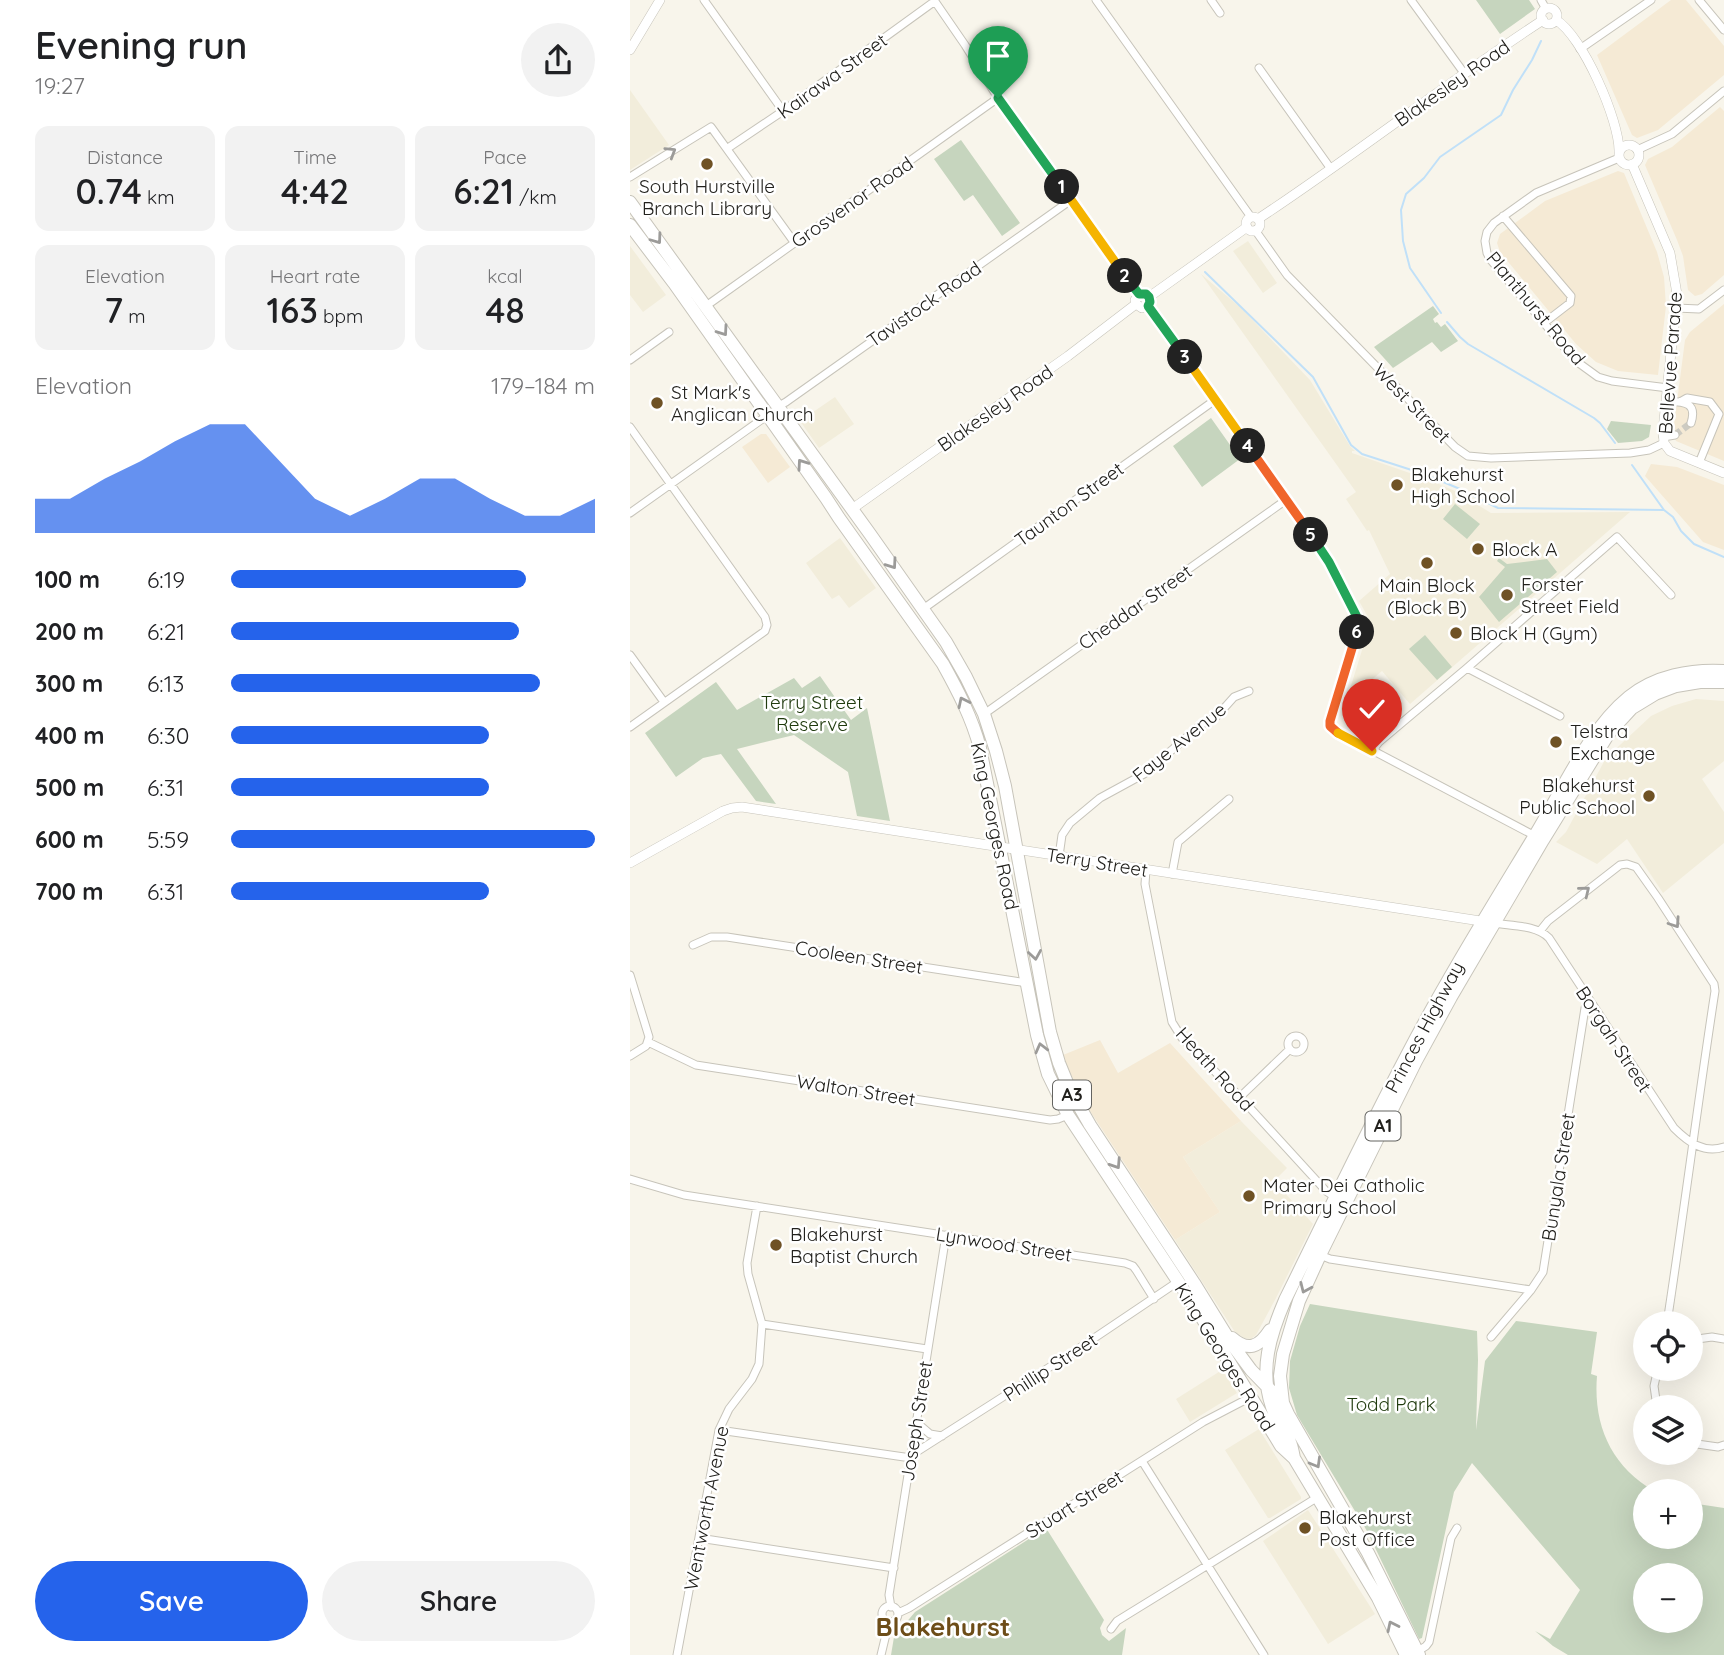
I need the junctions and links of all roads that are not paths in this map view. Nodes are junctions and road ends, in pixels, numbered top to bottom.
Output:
1 (660, 0) edge
2 (704, 0) edge
3 (1096, 0) edge
4 (1211, 0) edge
5 (1411, 0) edge
6 (1651, 0) edge
7 (1699, 0) edge
8 (934, 1) edge
9 (1543, 5) edge
10 (1220, 13) dead end
11 (1543, 20) junction
12 (1556, 20) junction
13 (1724, 30) edge
14 (1580, 49) junction
15 (630, 50) edge
16 (1259, 68) dead end
17 (1464, 73) junction
18 (1724, 91) edge
19 (998, 98) junction
20 (783, 111) junction
21 (1613, 121) junction
22 (728, 148) junction
23 (1634, 148) junction
24 (1619, 155) junction
25 (1632, 164) junction
26 (1331, 169) junction
27 (630, 177) edge
28 (1071, 200) junction
29 (630, 202) edge
30 (1503, 216) junction
31 (1255, 218) junction
32 (630, 225) edge
33 (1251, 229) junction
34 (794, 242) junction
35 (1724, 290) edge
36 (1139, 294) junction
37 (1148, 302) junction
38 (1136, 304) junction
39 (706, 306) junction
40 (1676, 308) junction
41 (1544, 323) junction
42 (668, 332) dead end
43 (630, 359) edge
44 (1668, 388) junction
45 (1215, 400) junction
46 (1667, 401) junction
47 (1680, 402) junction
48 (772, 411) junction
49 (1691, 423) dead end
50 (630, 428) edge
51 (1675, 435) tunnel mouth
52 (1664, 440) junction
53 (1699, 463) junction
54 (1724, 473) edge
55 (671, 485) junction
56 (826, 498) junction
57 (1286, 500) junction
58 (852, 509) junction
59 (630, 513) edge
60 (864, 552) junction
61 (1671, 595) dead end
62 (923, 609) junction
63 (630, 655) edge
64 (1467, 668) junction
65 (1724, 671) edge
66 (1724, 682) edge
67 (1249, 691) dead end
68 (664, 702) junction
69 (984, 714) junction
70 (1560, 716) dead end
71 (630, 727) edge
72 (1372, 751) junction
73 (1229, 799) dead end
74 (1539, 838) junction
75 (1000, 848) junction
76 (1017, 850) junction
77 (1059, 856) junction
78 (630, 863) edge
79 (1146, 870) junction
80 (1172, 874) junction
81 (1488, 923) junction
82 (1540, 931) junction
83 (693, 945) dead end
84 (630, 975) edge
85 (1027, 983) junction
86 (1589, 1001) junction
87 (648, 1042) junction
88 (1290, 1049) dead end
89 (630, 1056) edge
90 (1240, 1097) junction
91 (1068, 1115) junction
92 (1692, 1144) junction
93 (1724, 1147) edge
94 (630, 1180) edge
95 (1341, 1200) junction
96 (757, 1206) junction
97 (946, 1235) junction
98 (1320, 1255) junction
99 (1189, 1275) junction
100 (1178, 1283) junction
101 (1531, 1290) junction
102 (1154, 1299) junction
103 (1669, 1311) edge
104 (1276, 1321) junction
105 (762, 1324) junction
106 (1224, 1331) junction
107 (1491, 1337) dead end
108 (1703, 1338) edge
109 (1724, 1339) edge
110 (927, 1349) junction
111 (1280, 1376) junction
112 (1266, 1384) junction
113 (1251, 1396) junction
114 (1283, 1403) junction
115 (916, 1422) junction
116 (719, 1430) junction
117 (942, 1436) junction
118 (1703, 1445) edge
119 (1722, 1447) edge
120 (911, 1458) junction
121 (1294, 1458) junction
122 (1142, 1461) junction
123 (1318, 1496) junction
124 (1457, 1528) dead end
125 (699, 1538) junction
126 (1208, 1565) junction
127 (894, 1568) junction
128 (891, 1607) junction
129 (898, 1613) junction
130 (889, 1622) junction
131 (1111, 1629) dead end
132 (1413, 1654) edge
133 (677, 1655) edge
134 (881, 1655) edge
135 (1264, 1655) edge

1 - 15 street
2 - 20 street
3 - 31 street
4 - 10 street
5 - 17 street
6 - 14 street
7 - 13 street
8 - 19 street
8 - 20 street, Kairawa Street
9 - 11 street
9 - 12 street
11 - 12 street
11 - 17 street, Blakesley Road
12 - 14 street
14 - 21 street
16 - 26 street
17 - 26 street, Blakesley Road
18 - 23 street
19 - 28 street
19 - 34 street, Grosvenor Road
20 - 22 street, Kairawa Street
21 - 23 street
21 - 24 street
27 -> 22 street
22 - 34 street
23 - 24 street
23 - 25 street
24 - 25 street
24 - 30 street, Planthurst Road
25 - 40 street, Bellevue Parade
26 - 31 street, Blakesley Road
28 - 36 street
28 - 48 street, Tavistock Road
29 -> 39 highway, King Georges Road / A3
30 - 41 street, Planthurst Road
30 - 41 street
31 - 33 street
32 - 48 highway, King Georges Road / A3
33 - 37 street
33 - 52 street, West Street
34 - 39 street, Grosvenor Road
35 - 40 street
36 - 37 street
36 - 38 street
37 - 38 street
37 - 45 street
38 - 58 street, Blakesley Road
39 -> 48 highway, King Georges Road / A3
40 - 44 street, Bellevue Parade
41 - 44 street, Planthurst Road
42 - 43 street
44 - 46 street, Bellevue Parade
45 - 57 street
45 - 62 street, Taunton Street
46 - 47 street
46 - 52 street, Bellevue Parade
47 - 49 street
47 - 53 street
48 - 55 street, Tavistock Road
56 -> 48 highway, King Georges Road / A3
48 - 58 highway, King Georges Road / A3
50 - 55 street
51 - 52 street, West Street
52 - 53 street
53 - 54 street
55 - 59 street, Tavistock Road
55 - 68 street
56 - 58 highway
56 - 60 highway, King Georges Road / A3
57 - 69 street, Cheddar Street
57 - 72 street
58 - 60 highway
58 -> 62 highway, King Georges Road / A3
75 -> 60 highway, King Georges Road / A3
61 - 64 street
62 - 69 highway, King Georges Road / A3
63 - 68 street
64 - 70 street
64 - 72 street
65 - 74 highway, Princes Highway / A1
66 - 74 highway, Princes Highway / A1
67 - 77 street, Faye Avenue
68 - 71 street
69 - 76 highway, King Georges Road / A3
72 - 74 street
73 - 80 street
74 - 81 highway, Princes Highway / A1
75 - 76 street, Terry Street
75 - 78 street, Terry Street
75 - 85 highway, King Georges Road / A3
76 - 77 street, Terry Street
76 -> 99 highway, King Georges Road / A3
77 - 79 street, Terry Street
79 - 80 street, Terry Street
79 - 90 street, Heath Road
80 - 81 street, Terry Street
81 - 82 street
81 - 95 highway, Princes Highway / A1
82 - 86 street, Borgah Street
82 -> 92 street
83 - 85 street, Cooleen Street
84 - 87 street
91 -> 85 highway, King Georges Road / A3
86 - 92 street, Borgah Street
86 - 101 street, Bunyala Street
87 - 89 street
87 - 91 street, Walton Street
88 - 90 street
90 - 95 street, Heath Road
91 - 100 highway, King Georges Road / A3
92 - 93 street
92 - 103 street
94 - 96 street, Lynwood Street
95 - 98 highway, Princes Highway / A1
95 - 104 highway, Princes Highway / A1
96 - 97 street, Lynwood Street
96 - 105 street, Wentworth Avenue
97 - 102 street, Lynwood Street
97 - 110 street, Joseph Street
98 - 101 street
98 -> 111 highway, Princes Highway / A1
99 - 100 street, Phillip Street
99 - 106 highway, King Georges Road / A3
100 - 102 street, Phillip Street
100 - 113 highway, King Georges Road / A3
101 - 107 street, Bunyala Street
102 - 117 street, Phillip Street
104 - 106 highway
104 - 112 highway, Princes Highway / A1
105 - 110 street
105 - 116 street, Wentworth Avenue
106 - 112 highway, King Georges Road / A3
108 - 109 street
110 - 115 street, Joseph Street
111 - 112 highway
111 - 114 highway, Princes Highway / A1
112 - 113 highway
112 - 114 highway, King Georges Road / A3
112 - 121 highway, Princes Highway / A1
113 - 121 highway, King Georges Road / A3
113 - 122 street, Stuart Street
114 -> 132 highway, Princes Highway / A1
115 - 117 street
115 - 120 street, Joseph Street
116 - 120 street
116 - 125 street, Wentworth Avenue
117 - 120 street, Phillip Street
118 - 119 street
120 - 127 street, Joseph Street
121 - 123 highway, Princes Highway / A1
122 - 126 street
122 - 129 street, Stuart Street
123 - 126 street
132 -> 123 highway, Princes Highway / A1
124 - 132 street
125 - 127 street
125 - 133 street, Wentworth Avenue
126 - 131 street
126 - 135 street
127 - 128 street, Joseph Street
128 - 129 street
128 - 130 street
129 - 130 street
130 - 134 street

